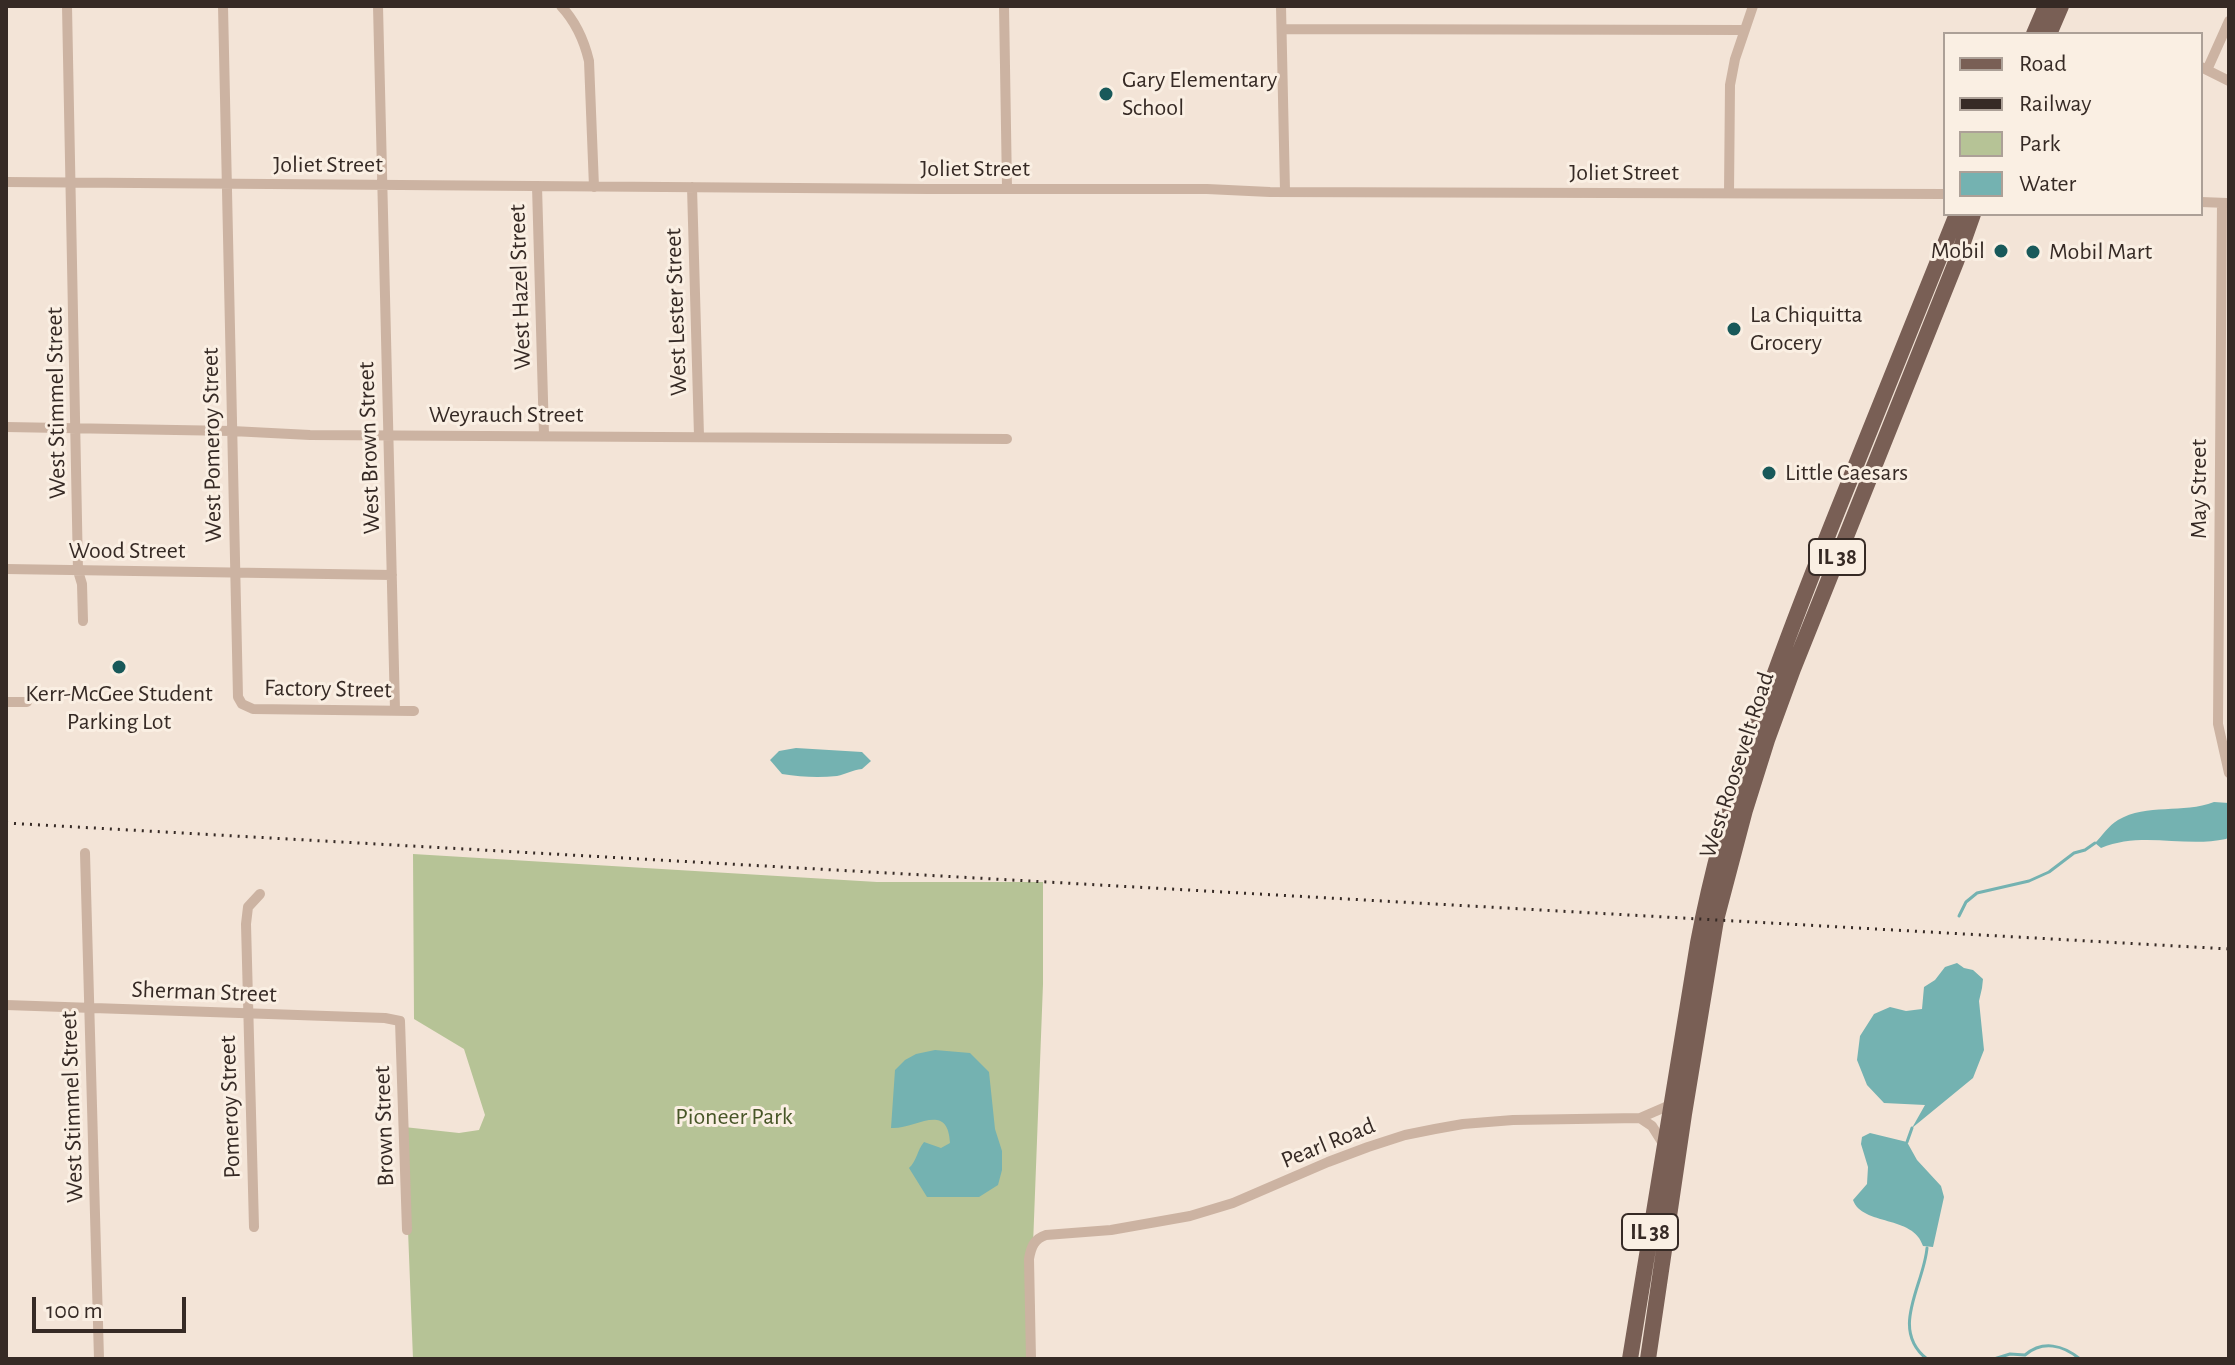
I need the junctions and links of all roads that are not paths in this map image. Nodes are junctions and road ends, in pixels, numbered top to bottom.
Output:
1 (67, 6) edge
2 (223, 6) edge
3 (378, 6) edge
4 (561, 6) edge
5 (1004, 6) edge
6 (1281, 6) edge
7 (1753, 6) edge
8 (2046, 6) edge
9 (2061, 6) edge
10 (2229, 21) edge
11 (1282, 29) junction
12 (1744, 30) junction
13 (2035, 32) edge
14 (2050, 32) edge
15 (2204, 69) edge
16 (2229, 81) edge
17 (6, 182) edge
18 (71, 183) junction
19 (227, 184) junction
20 (382, 185) junction
21 (537, 186) junction
22 (594, 187) junction
23 (692, 187) junction
24 (1007, 188) junction
25 (1285, 191) junction
26 (1729, 193) junction
27 (1943, 194) edge
28 (2203, 202) edge
29 (2226, 203) edge
30 (1956, 216) edge
31 (1972, 216) edge
32 (2225, 386) edge
33 (6, 427) edge
34 (77, 429) junction
35 (232, 431) junction
36 (389, 434) junction
37 (544, 435) junction
38 (699, 436) junction
39 (1007, 439) dead end
40 (6, 569) edge
41 (78, 571) junction
42 (235, 571) junction
43 (392, 575) junction
44 (2224, 599) edge
45 (83, 621) dead end
46 (6, 702) edge
47 (27, 702) dead end
48 (242, 704) joint
49 (395, 710) junction
50 (414, 711) dead end
51 (2229, 773) edge
52 (85, 853) dead end
53 (260, 894) dead end
54 (6, 1005) edge
55 (89, 1008) junction
56 (247, 1014) junction
57 (400, 1021) joint
58 (1670, 1105) junction
59 (1640, 1118) junction
60 (1664, 1145) junction
61 (254, 1227) dead end
62 (407, 1230) dead end
63 (99, 1359) edge
64 (1031, 1359) edge
65 (1630, 1359) edge
66 (1648, 1359) edge

1 - 18 street, West Stimmel Street
2 - 19 street, West Pomeroy Street
3 - 20 street, West Brown Street
4 - 22 street
5 - 24 street
6 - 11 street
7 - 12 street
8 - 13 main road
9 - 14 main road
10 - 15 street
11 - 12 street
11 - 25 street
12 - 26 street
15 - 16 street
17 - 18 street, Joliet Street
18 - 19 street, Joliet Street
18 - 34 street, West Stimmel Street
19 - 20 street, Joliet Street
19 - 35 street, West Pomeroy Street
20 - 21 street, Joliet Street
20 - 36 street, West Brown Street
21 - 22 street, Joliet Street
21 - 37 street, West Hazel Street
22 - 23 street, Joliet Street
23 - 24 street, Joliet Street
23 - 38 street, West Lester Street
24 - 25 street, Joliet Street
25 - 26 street, Joliet Street
26 - 27 street, Joliet Street
28 - 29 street
29 - 32 street, May Street
30 - 58 main road, West Roosevelt Road / IL 38
31 - 66 main road, West Roosevelt Road / IL 38
32 - 44 street, May Street
33 - 34 street, Weyrauch Street
34 - 35 street, Weyrauch Street
34 - 41 street, West Stimmel Street
35 - 36 street, Weyrauch Street
35 - 42 street, West Pomeroy Street
36 - 37 street, Weyrauch Street
36 - 43 street, West Brown Street
37 - 38 street, Weyrauch Street
38 - 39 street, Weyrauch Street
40 - 41 street, Wood Street
41 - 42 street, Wood Street
41 - 45 street, West Stimmel Street
42 - 43 street, Wood Street
42 - 48 street, West Pomeroy Street
43 - 49 street, West Brown Street
44 - 51 street, May Street
46 - 47 street
48 - 49 street, Factory Street
49 - 50 street, Factory Street
52 - 55 street, West Stimmel Street
53 - 56 street, Pomeroy Street
54 - 55 street, Sherman Street
55 - 56 street, Sherman Street
55 - 63 street, West Stimmel Street
56 - 57 street, Sherman Street
56 - 61 street, Pomeroy Street
57 - 62 street, Brown Street
58 - 59 street, Pearl Road
58 - 60 main road, West Roosevelt Road / IL 38
59 - 60 street
59 - 64 street, Pearl Road
60 - 65 main road, West Roosevelt Road / IL 38

